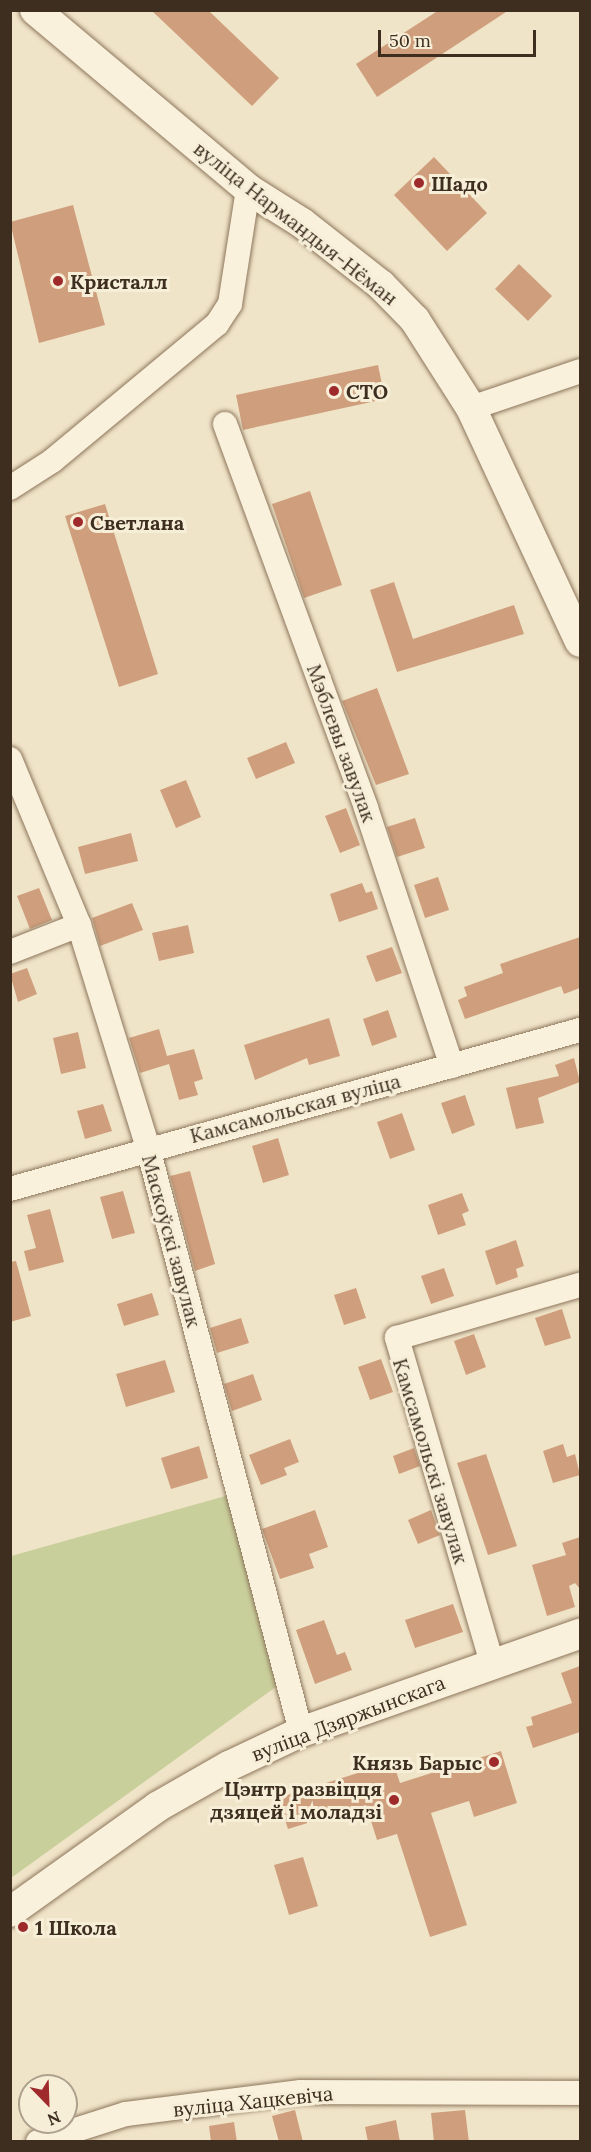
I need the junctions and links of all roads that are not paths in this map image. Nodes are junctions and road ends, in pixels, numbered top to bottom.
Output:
1 (35, 10) edge
2 (248, 189) junction
3 (580, 371) edge
4 (471, 408) junction
5 (225, 424) dead end
6 (10, 488) edge
7 (580, 642) edge
8 (10, 759) edge
9 (79, 925) junction
10 (10, 952) edge
11 (580, 1030) edge
12 (452, 1066) junction
13 (148, 1149) junction
14 (10, 1189) edge
15 (580, 1285) edge
16 (580, 1634) edge
17 (492, 1663) junction
18 (302, 1732) junction
19 (10, 1912) edge
20 (580, 2093) edge
21 (38, 2142) edge

1 - 2 street, вуліца Нармандыя-Нёман
2 - 4 street, вуліца Нармандыя-Нёман
2 - 6 street
3 - 4 street
4 - 7 street, вуліца Нармандыя-Нёман
5 - 12 street, Мэблевы завулак
8 - 9 street, Маскоўскі завулак
9 - 10 street
9 - 13 street, Маскоўскі завулак
11 - 12 street, Камсамольская вуліца
12 - 13 street, Камсамольская вуліца
13 - 14 street, Камсамольская вуліца
13 - 18 street, Маскоўскі завулак
15 - 17 street, Камсамольскі завулак
16 - 17 street, вуліца Дзяржынскага
17 - 18 street, вуліца Дзяржынскага
18 - 19 street, вуліца Дзяржынскага
20 - 21 street, вуліца Хацкевіча

